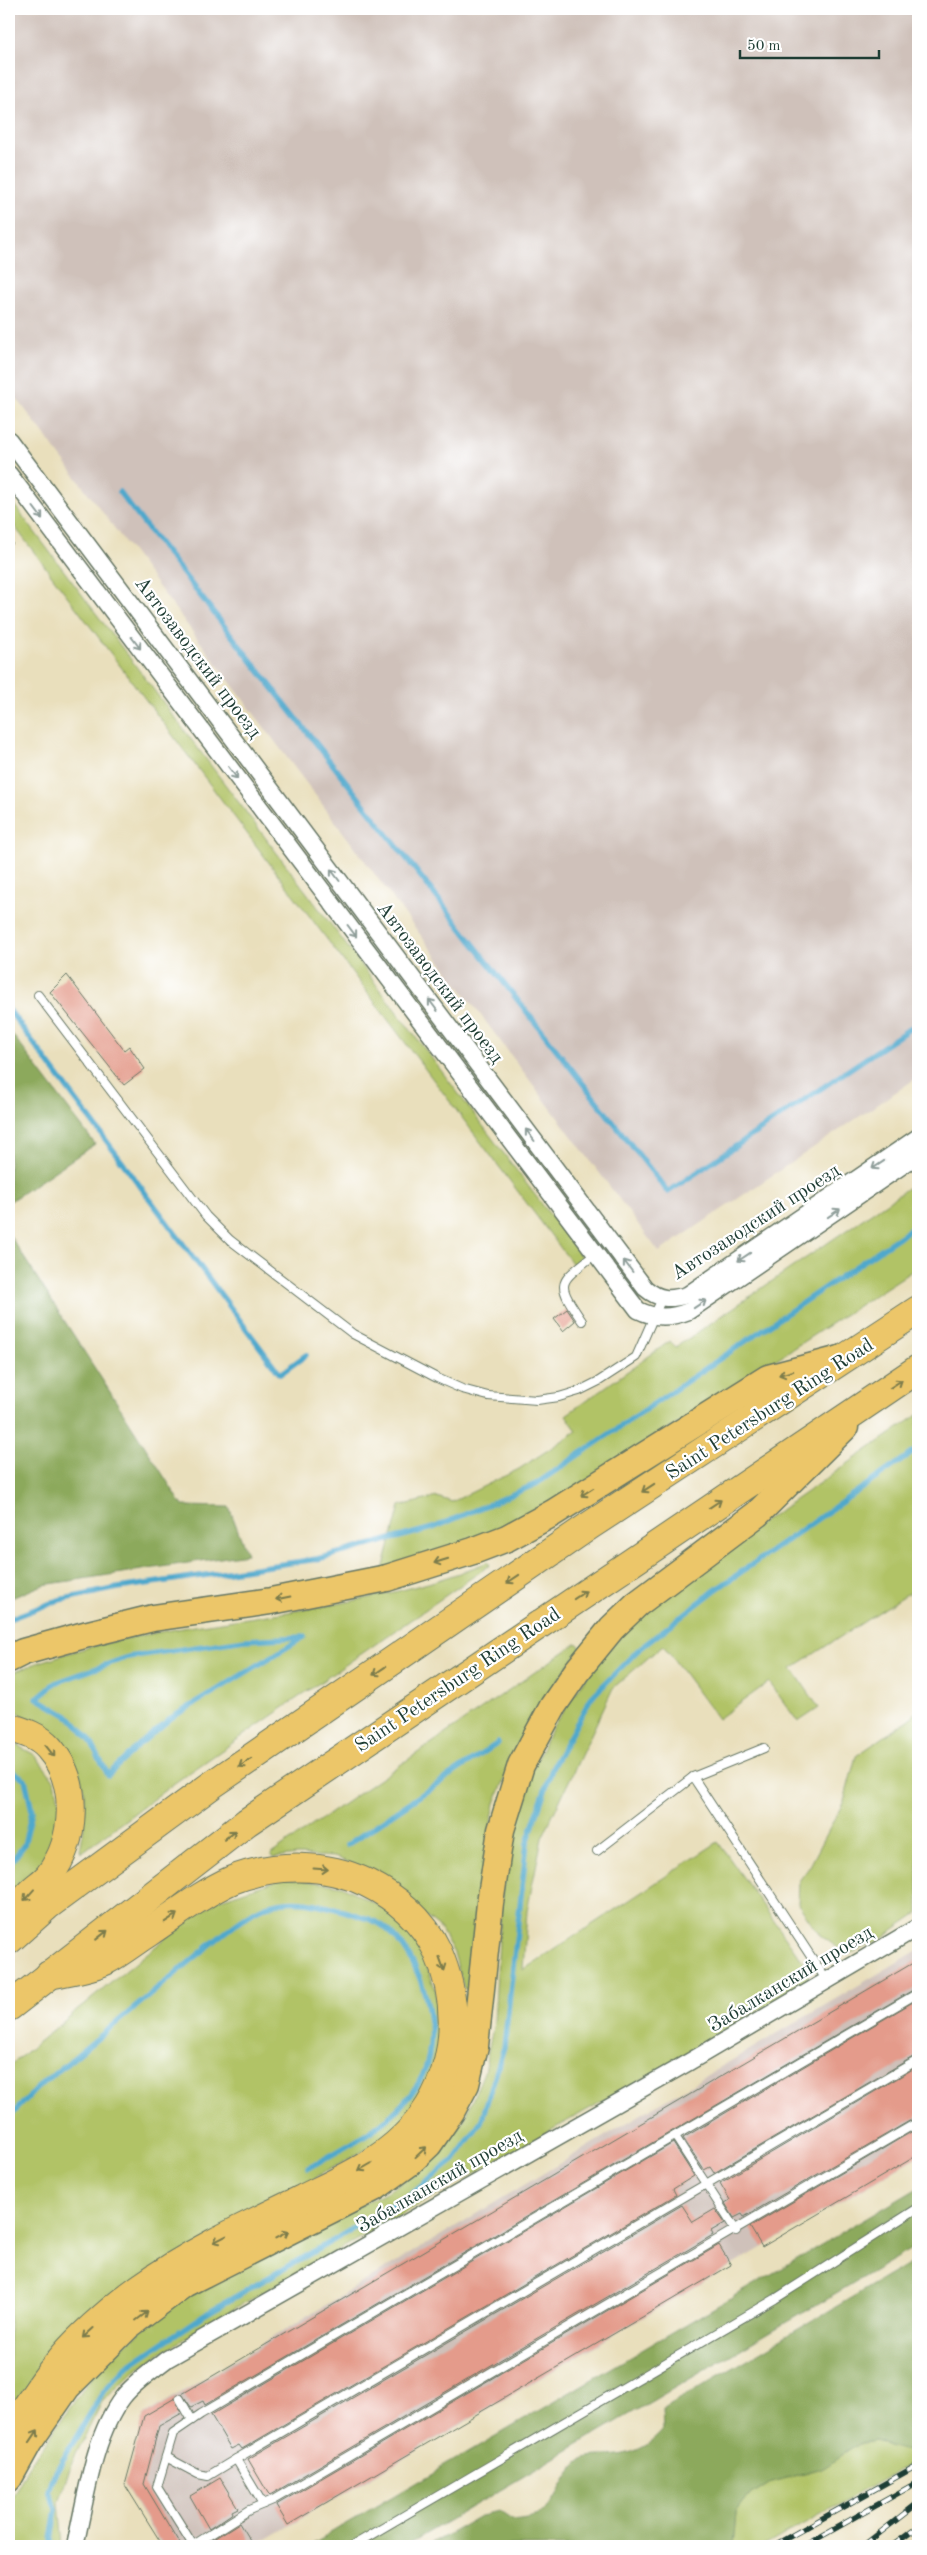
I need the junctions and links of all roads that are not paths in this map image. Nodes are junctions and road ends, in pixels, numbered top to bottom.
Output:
1 (9, 440) edge
2 (9, 474) edge
3 (38, 995) dead end
4 (918, 1137) edge
5 (918, 1156) edge
6 (595, 1254) junction
7 (662, 1298) junction
8 (918, 1310) edge
9 (654, 1316) junction
10 (582, 1321) dead end
11 (850, 1356) junction
12 (918, 1369) edge
13 (873, 1400) junction
14 (9, 1659) edge
15 (9, 1727) edge
16 (764, 1748) dead end
17 (693, 1777) junction
18 (597, 1851) dead end
19 (9, 1922) edge
20 (918, 1927) edge
21 (9, 1940) edge
22 (49, 1975) junction
23 (827, 1981) junction
24 (918, 1993) edge
25 (9, 2007) edge
26 (918, 2060) edge
27 (918, 2122) edge
28 (675, 2136) junction
29 (708, 2184) junction
30 (918, 2208) edge
31 (736, 2231) junction
32 (180, 2399) dead end
33 (192, 2420) junction
34 (9, 2433) edge
35 (166, 2457) junction
36 (236, 2459) junction
37 (9, 2478) edge
38 (264, 2504) junction
39 (75, 2546) edge
40 (193, 2546) edge
41 (352, 2546) edge

7 -> 1 street, Автозаводский проезд
2 -> 6 street, Автозаводский проезд
3 - 9 lane
4 -> 7 street, Автозаводский проезд
9 -> 5 street, Автозаводский проезд
6 - 9 street, Автозаводский проезд
6 - 10 lane
7 - 9 lane
8 - 11 highway, Saint Petersburg Ring Road
11 -> 14 main road
11 -> 21 highway, Saint Petersburg Ring Road
13 -> 12 highway, Saint Petersburg Ring Road
22 -> 13 highway, Saint Petersburg Ring Road
37 -> 13 main road
15 -> 19 highway
16 - 17 lane
17 - 18 lane
17 - 23 lane
20 - 23 street, Забалканский проезд
22 - 25 highway, Saint Petersburg Ring Road
22 -> 34 highway
23 - 39 street, Забалканский проезд
24 - 28 lane
26 - 29 lane
27 - 31 lane
28 - 29 lane
28 - 33 lane
29 - 31 lane
29 - 36 lane
30 - 41 lane
31 - 38 lane
32 - 33 lane
33 - 35 lane
35 - 36 lane
35 - 40 lane
36 - 38 lane
38 - 40 lane

